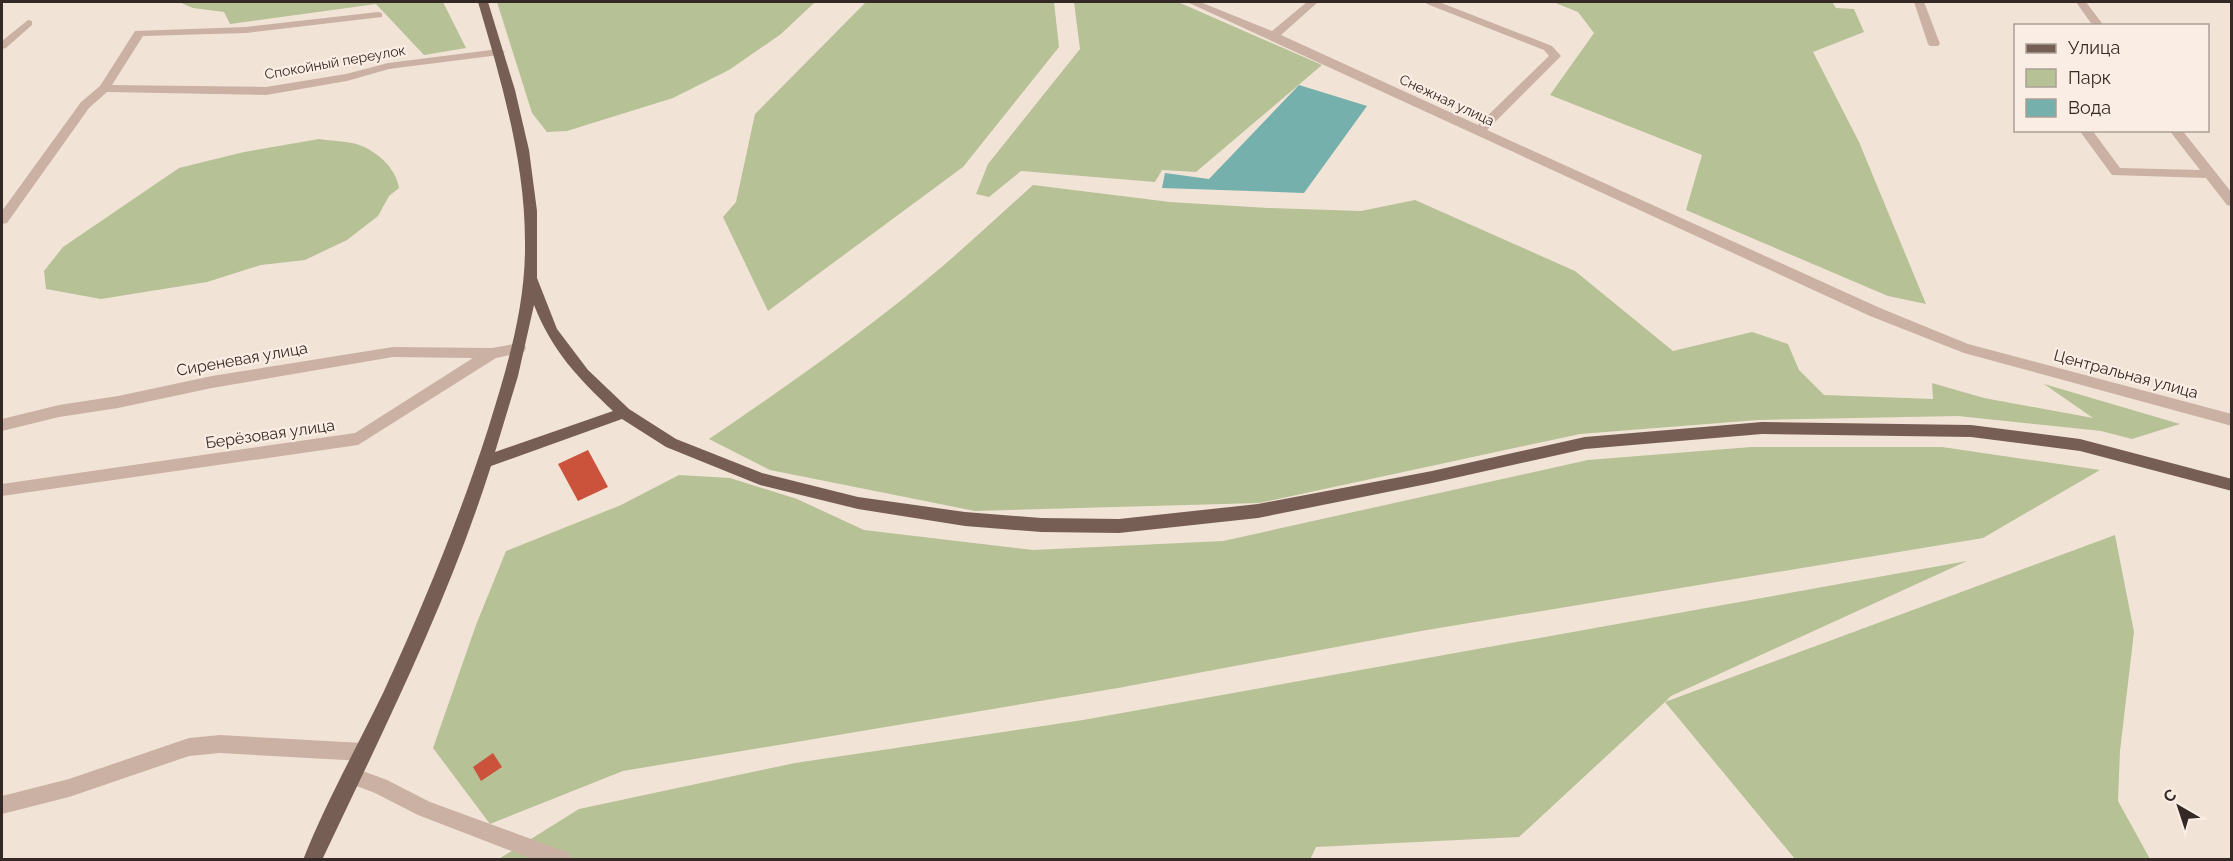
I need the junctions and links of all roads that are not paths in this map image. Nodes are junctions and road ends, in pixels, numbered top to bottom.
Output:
1 (483, 2) edge
2 (1192, 2) edge
3 (1313, 2) edge
4 (1431, 2) edge
5 (1919, 2) edge
6 (2081, 2) edge
7 (378, 15) dead end
8 (28, 23) dead end
9 (2098, 24) edge
10 (1273, 36) junction
11 (1934, 44) dead end
12 (2, 46) edge
13 (499, 52) junction
14 (104, 88) junction
15 (1479, 131) junction
16 (2086, 132) edge
17 (2177, 132) edge
18 (2210, 174) junction
19 (2232, 202) edge
20 (2, 220) edge
21 (530, 277) junction
22 (519, 348) junction
23 (492, 353) junction
24 (2012, 362) joint
25 (624, 413) junction
26 (2232, 420) edge
27 (2, 425) edge
28 (485, 462) junction
29 (2232, 485) edge
30 (2, 490) edge
31 (363, 752) junction
32 (352, 776) junction
33 (2, 805) edge
34 (312, 860) edge
35 (562, 860) edge

1 - 13 main road
2 - 10 street, Снежная улица
3 - 10 street
4 - 15 street
5 - 11 street
6 - 9 street
7 - 14 street
8 - 12 street
10 - 15 street, Снежная улица
13 - 14 street, Спокойный переулок
13 - 21 main road
14 - 20 street
15 - 24 street, Снежная улица
16 - 18 street
17 - 18 street
18 - 19 street
21 - 22 main road
21 - 25 main road
22 - 23 street, Берёзовая улица
22 - 28 main road
23 - 27 street, Сиреневая улица
23 - 30 street, Берёзовая улица
24 - 26 street, Центральная улица
25 - 28 main road
25 - 29 main road
28 - 31 main road
31 - 32 main road
31 - 33 street
32 - 34 main road
32 - 35 street

